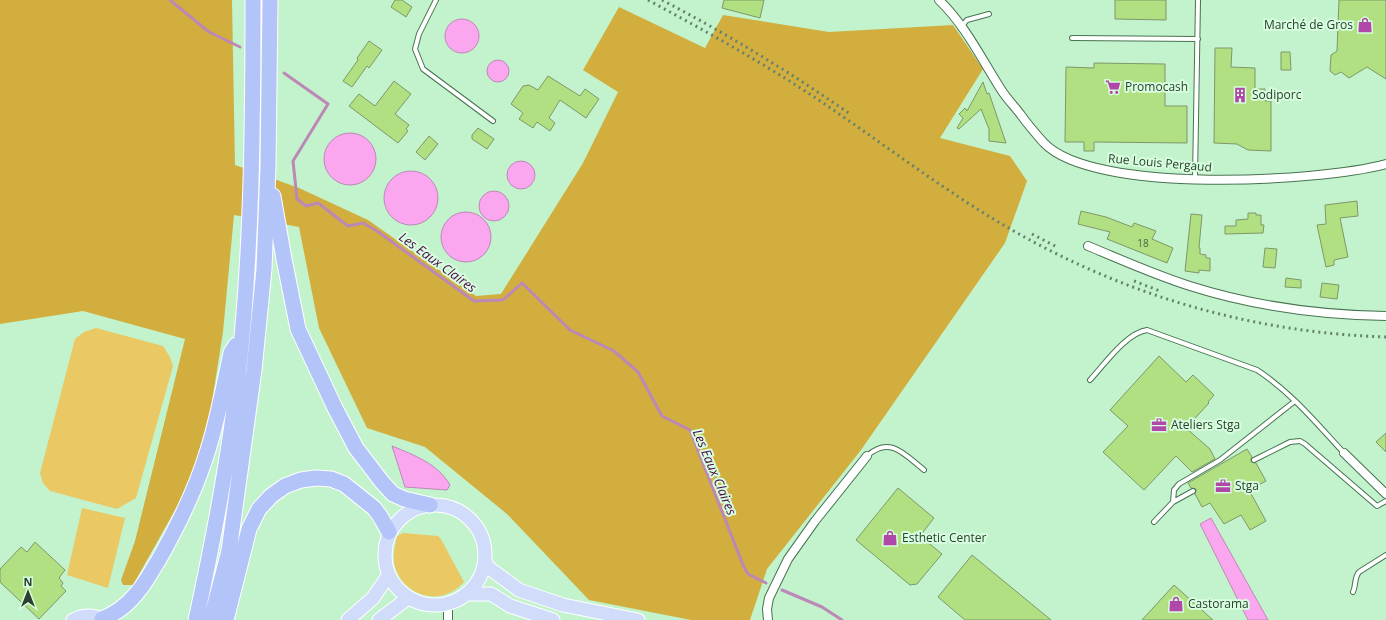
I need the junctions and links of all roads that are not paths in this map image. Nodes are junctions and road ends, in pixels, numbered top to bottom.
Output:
1 (252, 0) edge
2 (270, 0) edge
3 (436, 0) edge
4 (939, 0) edge
5 (1198, 0) edge
6 (989, 14) dead end
7 (962, 26) junction
8 (1072, 38) dead end
9 (1198, 39) junction
10 (493, 121) dead end
11 (1386, 164) edge
12 (268, 167) junction
13 (1195, 180) junction
14 (1088, 246) dead end
15 (1386, 316) edge
16 (242, 338) junction
17 (1090, 380) dead end
18 (1295, 401) junction
19 (1344, 453) joint
20 (868, 456) joint
21 (1254, 460) dead end
22 (924, 470) dead end
23 (1193, 491) dead end
24 (1386, 494) edge
25 (1386, 501) edge
26 (1173, 502) junction
27 (430, 504) junction
28 (1154, 522) dead end
29 (389, 532) junction
30 (1386, 554) edge
31 (485, 561) junction
32 (388, 576) junction
33 (1353, 592) dead end
34 (467, 594) junction
35 (408, 598) junction
36 (450, 603) junction
37 (103, 619) edge
38 (73, 620) edge
39 (196, 620) edge
40 (211, 620) edge
41 (226, 620) edge
42 (348, 620) edge
43 (379, 620) edge
44 (448, 620) edge
45 (553, 620) edge
46 (638, 620) edge
47 (768, 620) edge

1 - 16 highway
2 - 12 highway
3 - 10 lane
4 - 7 street, Rue Louis Pergaud
5 - 9 lane
6 - 7 lane
7 - 13 street, Rue Louis Pergaud
8 - 9 lane
9 - 13 lane
11 - 13 street, Rue Louis Pergaud
12 - 27 highway
12 - 40 highway
14 - 15 street
16 - 37 highway
16 - 39 highway
17 - 18 lane
18 - 19 lane
18 - 26 lane
19 - 24 street
20 - 22 lane
20 - 47 street
21 - 25 lane
23 - 26 lane
26 - 28 lane
27 - 29 main road
27 - 31 main road
29 - 32 main road
29 - 41 highway
30 - 33 lane
31 - 34 main road
31 - 46 main road
32 - 35 main road
32 - 42 main road
34 - 36 main road
34 - 45 main road
35 - 36 main road
35 - 43 main road
36 - 44 street
37 - 38 main road

